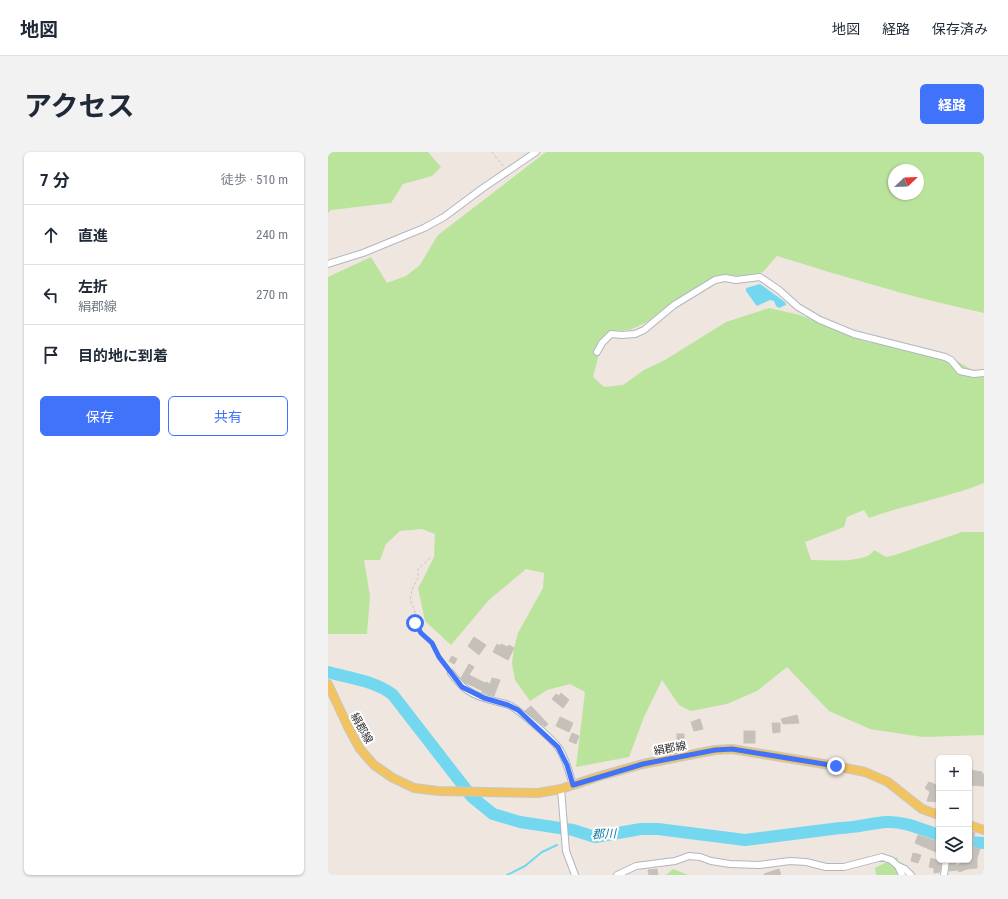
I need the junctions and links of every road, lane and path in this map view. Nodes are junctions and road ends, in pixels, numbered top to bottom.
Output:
1 (492, 152) edge
2 (536, 152) edge
3 (508, 172) junction
4 (328, 264) edge
5 (598, 352) dead end
6 (984, 373) edge
7 (430, 558) dead end
8 (451, 673) joint
9 (328, 684) edge
10 (573, 785) junction
11 (561, 789) junction
12 (936, 814) edge
13 (972, 826) edge
14 (984, 830) edge
15 (946, 863) edge
16 (898, 866) junction
17 (575, 875) edge
18 (617, 875) edge
19 (902, 875) edge
20 (911, 875) edge
21 (944, 875) edge

1 - 3 path
2 - 3 street
3 - 4 street
5 - 6 street
7 - 8 path
8 - 10 street
9 - 11 main road, 絹郡線
10 - 11 main road, 絹郡線
10 - 12 main road, 絹郡線
11 - 17 street
13 - 14 main road
15 - 21 street
16 - 18 street
16 - 19 street
16 - 20 street

